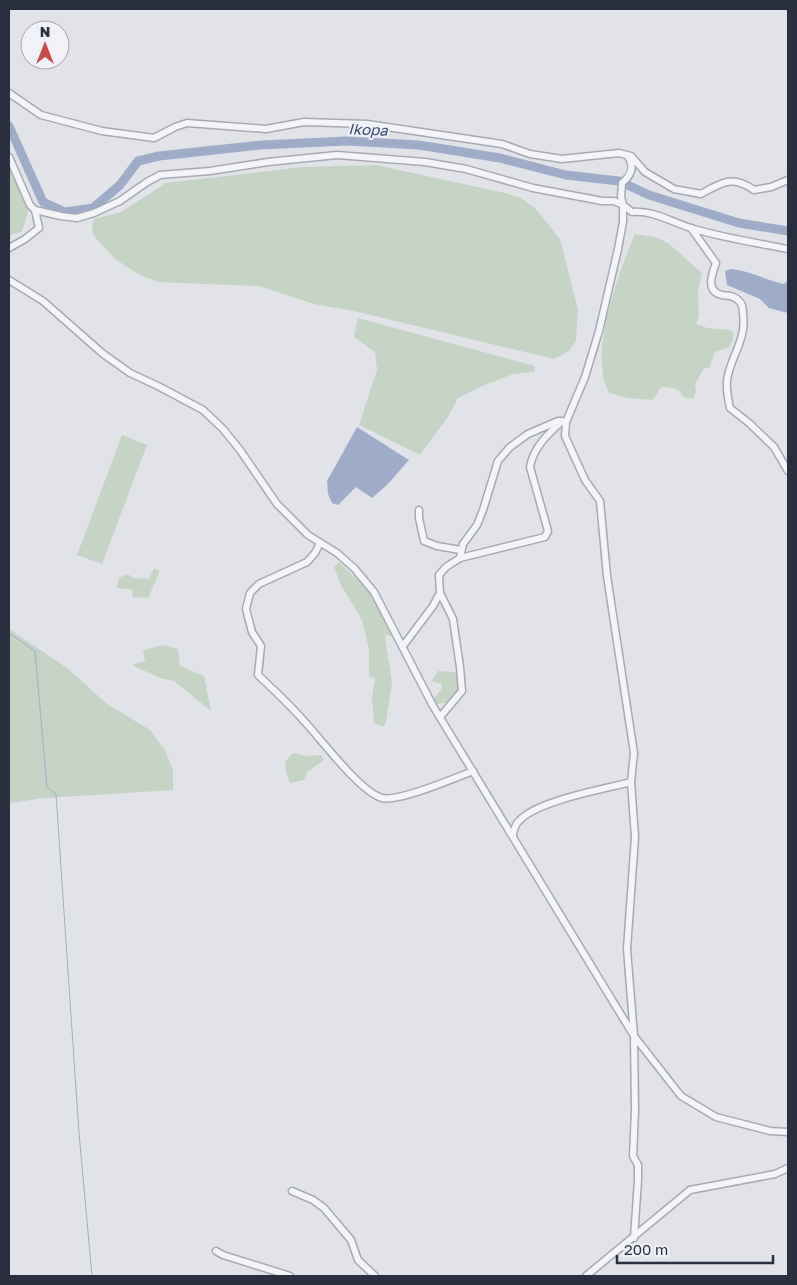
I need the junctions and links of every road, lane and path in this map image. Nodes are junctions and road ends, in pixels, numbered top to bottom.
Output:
1 (9, 93) edge
2 (627, 155) junction
3 (9, 157) edge
4 (641, 167) junction
5 (632, 169) junction
6 (788, 180) edge
7 (623, 205) junction
8 (35, 210) junction
9 (691, 228) junction
10 (9, 248) edge
11 (788, 249) edge
12 (9, 280) edge
13 (564, 422) junction
14 (788, 469) edge
15 (419, 510) dead end
16 (320, 543) junction
17 (460, 550) junction
18 (460, 558) junction
19 (440, 593) junction
20 (403, 646) junction
21 (440, 717) junction
22 (473, 771) junction
23 (631, 782) junction
24 (513, 834) junction
25 (634, 1036) junction
26 (788, 1132) edge
27 (788, 1168) edge
28 (292, 1191) dead end
29 (634, 1238) junction
30 (216, 1251) dead end
31 (290, 1276) edge
32 (375, 1276) edge
33 (586, 1276) edge

1 - 2 street
2 - 4 street
2 - 5 street
3 - 8 street
4 - 5 street
4 - 6 street
5 - 7 street
7 - 8 street
7 - 9 street
7 - 13 street
8 - 10 street
9 - 11 street
9 - 14 street
12 - 16 street
13 - 17 street
13 - 18 street
13 - 23 street
15 - 17 street
16 - 20 street
16 - 22 street
17 - 18 street
18 - 19 street
19 - 20 street
19 - 21 street
20 - 21 street
21 - 22 street
22 - 24 street
23 - 24 street
23 - 25 street
24 - 25 street
25 - 26 street
25 - 29 street
27 - 29 street
28 - 32 street
29 - 33 street
30 - 31 street

